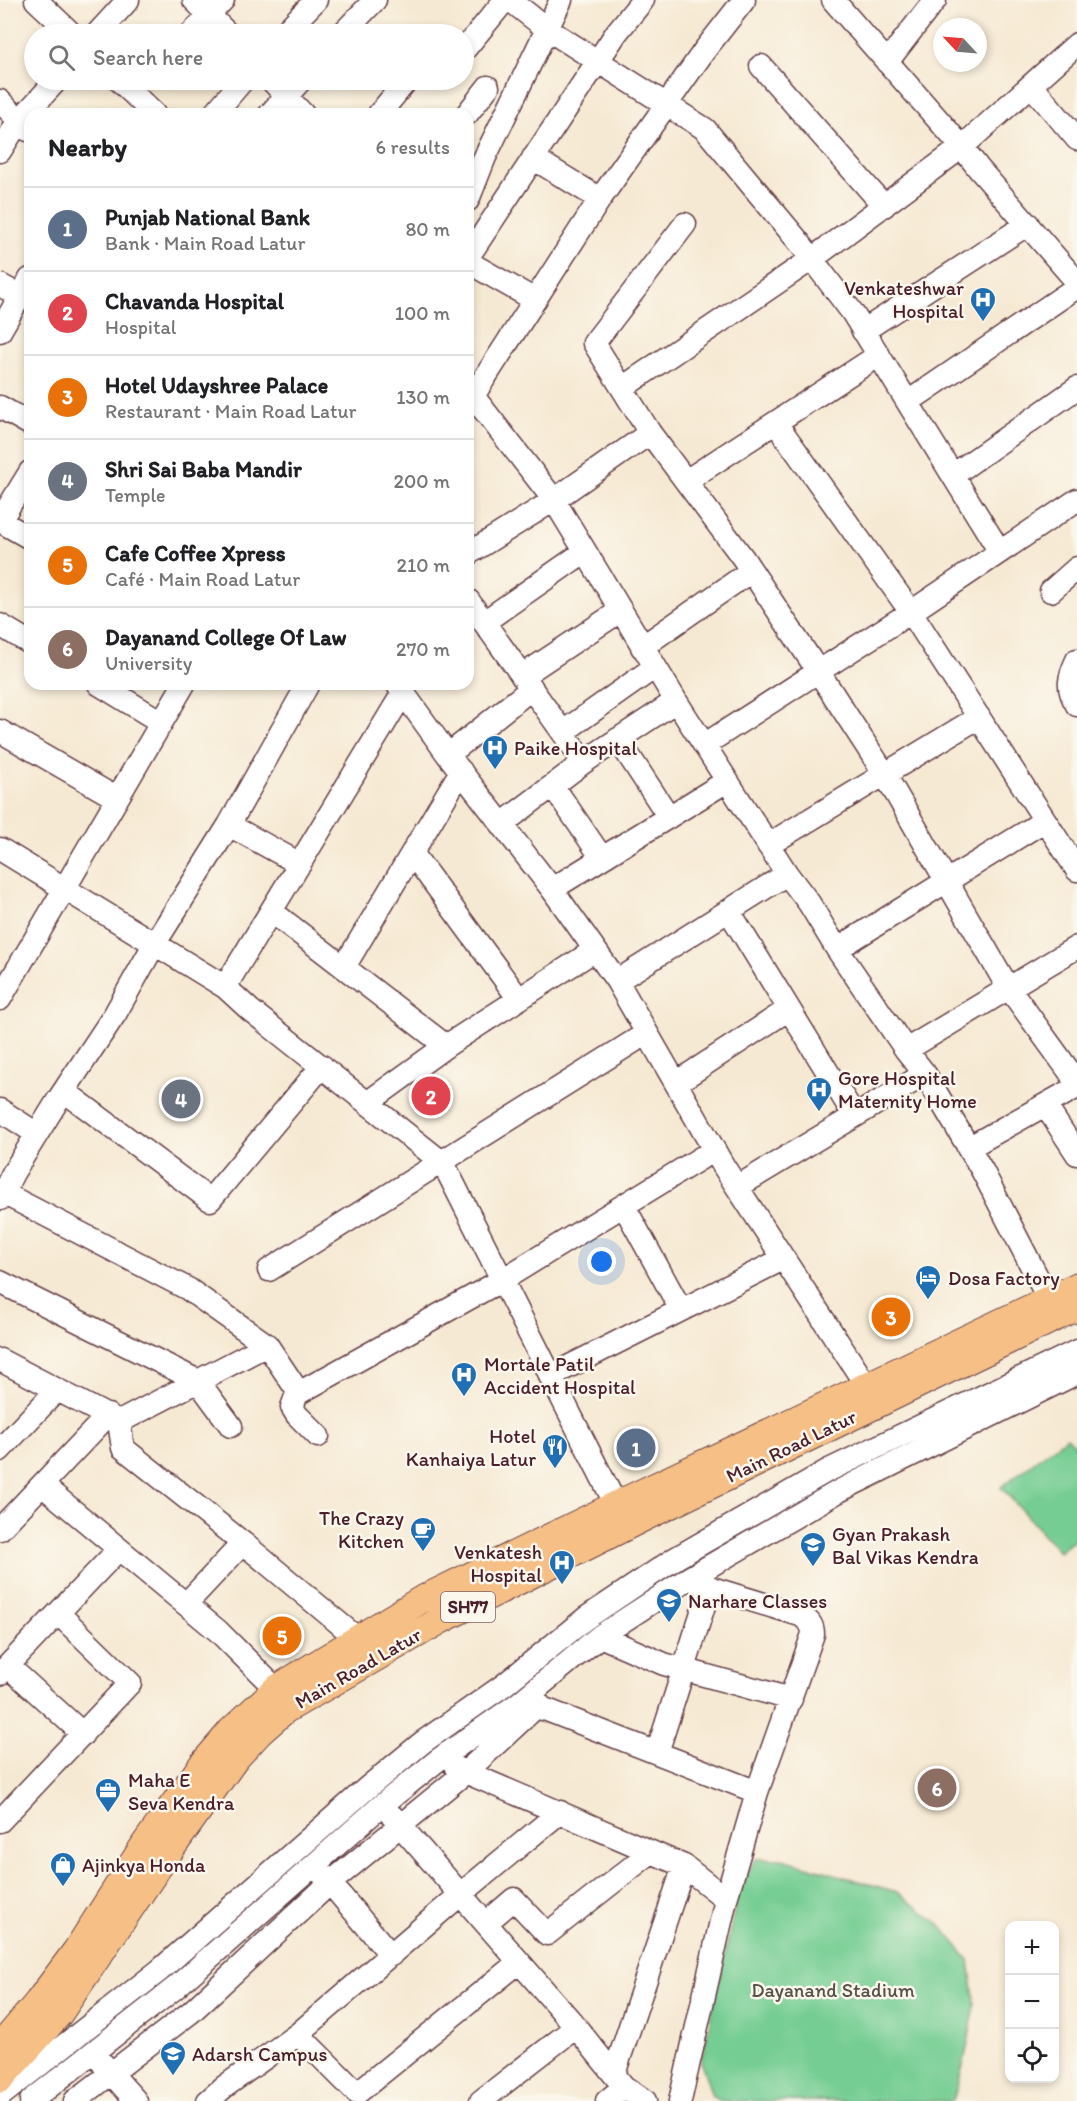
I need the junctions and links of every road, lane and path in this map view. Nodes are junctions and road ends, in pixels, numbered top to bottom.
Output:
1 (36, 0) edge
2 (128, 0) edge
3 (316, 0) edge
4 (375, 0) edge
5 (505, 0) edge
6 (510, 0) edge
7 (561, 0) edge
8 (643, 0) edge
9 (833, 0) edge
10 (935, 0) edge
11 (738, 2) edge
12 (209, 5) edge
13 (61, 24) edge
14 (106, 24) edge
15 (197, 24) edge
16 (221, 24) edge
17 (293, 24) edge
18 (352, 24) edge
19 (547, 29) junction
20 (474, 38) edge
21 (1077, 44) edge
22 (597, 61) junction
23 (887, 62) junction
24 (761, 66) dead end
25 (1031, 85) junction
26 (488, 87) dead end
27 (50, 90) edge
28 (138, 90) edge
29 (234, 90) edge
30 (292, 90) edge
31 (295, 90) edge
32 (399, 90) edge
33 (0, 101) edge
34 (666, 105) junction
35 (38, 108) edge
36 (150, 108) edge
37 (219, 108) edge
38 (276, 108) edge
39 (301, 108) edge
40 (384, 108) edge
41 (472, 108) edge
42 (24, 126) edge
43 (24, 128) edge
44 (1077, 139) edge
45 (962, 147) junction
46 (0, 151) edge
47 (533, 158) junction
48 (474, 185) edge
49 (600, 199) junction
50 (884, 206) junction
51 (685, 224) dead end
52 (1028, 224) junction
53 (474, 247) edge
54 (812, 259) junction
55 (474, 265) edge
56 (1077, 282) edge
57 (0, 285) edge
58 (24, 287) edge
59 (1077, 287) edge
60 (24, 289) edge
61 (535, 300) junction
62 (0, 331) edge
63 (863, 331) junction
64 (879, 355) junction
65 (622, 388) junction
66 (1077, 388) edge
67 (474, 395) edge
68 (908, 402) junction
69 (474, 406) edge
70 (0, 407) edge
71 (24, 421) edge
72 (776, 423) junction
73 (650, 433) junction
74 (953, 475) junction
75 (686, 481) junction
76 (24, 482) edge
77 (554, 500) junction
78 (1077, 500) edge
79 (0, 521) edge
80 (24, 535) edge
81 (474, 550) edge
82 (585, 552) junction
83 (1000, 552) junction
84 (1077, 568) edge
85 (751, 571) junction
86 (1051, 591) dead end
87 (474, 608) edge
88 (620, 611) junction
89 (911, 612) junction
90 (484, 622) junction
91 (0, 625) edge
92 (24, 639) edge
93 (642, 647) junction
94 (1077, 660) edge
95 (655, 667) junction
96 (818, 671) junction
97 (527, 682) junction
98 (109, 690) edge
99 (180, 690) edge
100 (305, 690) edge
101 (399, 690) edge
102 (401, 690) edge
103 (675, 701) junction
104 (1077, 705) edge
105 (979, 717) junction
106 (161, 722) junction
107 (0, 731) edge
108 (563, 732) junction
109 (618, 739) junction
110 (704, 745) junction
111 (584, 762) junction
112 (454, 763) junction
113 (885, 774) junction
114 (727, 781) junction
115 (553, 786) junction
116 (116, 798) junction
117 (669, 817) junction
118 (1044, 821) junction
119 (502, 824) junction
120 (229, 825) junction
121 (768, 845) junction
122 (0, 849) edge
123 (412, 853) junction
124 (602, 858) junction
125 (300, 864) junction
126 (1077, 870) edge
127 (787, 874) junction
128 (947, 881) junction
129 (65, 887) junction
130 (552, 889) junction
131 (729, 910) junction
132 (271, 911) junction
133 (155, 943) junction
134 (1077, 947) edge
135 (837, 949) junction
136 (596, 950) junction
137 (9, 964) edge
138 (344, 967) junction
139 (617, 981) junction
140 (225, 987) junction
141 (1009, 987) junction
142 (0, 999) edge
143 (519, 999) junction
144 (789, 1009) junction
145 (647, 1033) junction
146 (446, 1046) junction
147 (906, 1050) junction
148 (322, 1066) junction
149 (925, 1074) junction
150 (1077, 1082) edge
151 (676, 1083) junction
152 (1077, 1087) edge
153 (64, 1091) junction
154 (367, 1102) junction
155 (1045, 1105) junction
156 (0, 1110) edge
157 (854, 1115) junction
158 (37, 1134) junction
159 (968, 1148) junction
160 (714, 1150) junction
161 (1077, 1154) edge
162 (443, 1163) junction
163 (737, 1188) junction
164 (2, 1196) edge
165 (624, 1206) junction
166 (783, 1259) junction
167 (269, 1270) dead end
168 (502, 1280) junction
169 (0, 1282) edge
170 (1077, 1286) edge
171 (1049, 1300) junction
172 (1077, 1307) edge
173 (681, 1310) junction
174 (267, 1346) junction
175 (1077, 1351) edge
176 (0, 1360) edge
177 (1077, 1372) edge
178 (550, 1376) junction
179 (198, 1381) junction
180 (866, 1385) junction
181 (1077, 1389) edge
182 (57, 1390) junction
183 (299, 1393) junction
184 (114, 1418) junction
185 (231, 1426) dead end
186 (318, 1436) dead end
187 (0, 1450) edge
188 (862, 1467) junction
189 (42, 1485) junction
190 (616, 1505) junction
191 (0, 1529) edge
192 (243, 1543) junction
193 (119, 1549) junction
194 (700, 1583) junction
195 (186, 1604) junction
196 (58, 1613) junction
197 (358, 1639) junction
198 (607, 1640) junction
199 (683, 1669) junction
200 (4, 1670) edge
201 (276, 1689) junction
202 (791, 1699) junction
203 (527, 1705) junction
204 (84, 1734) junction
205 (657, 1753) junction
206 (438, 1760) junction
207 (466, 1772) junction
208 (367, 1788) junction
209 (757, 1792) junction
210 (382, 1805) junction
211 (4, 1810) edge
212 (560, 1812) junction
213 (400, 1826) junction
214 (651, 1852) junction
215 (315, 1864) junction
216 (684, 1866) junction
217 (330, 1884) junction
218 (461, 1894) junction
219 (726, 1899) junction
220 (486, 1923) junction
221 (391, 1955) junction
222 (519, 1962) junction
223 (59, 2014) junction
224 (576, 2027) junction
225 (78, 2034) junction
226 (298, 2034) junction
227 (0, 2047) edge
228 (93, 2053) junction
229 (111, 2074) junction
230 (0, 2079) edge
231 (615, 2087) edge
232 (0, 2096) edge
233 (356, 2098) edge
234 (31, 2101) edge
235 (75, 2101) edge
236 (135, 2101) edge
237 (208, 2101) edge
238 (481, 2101) edge
239 (645, 2101) edge
240 (681, 2101) edge

1 - 13 street
2 - 14 street
3 - 17 street
4 - 18 street
5 - 20 street
6 - 19 street
7 - 19 street
8 - 22 street
9 - 23 street
10 - 23 street
11 - 34 street
12 - 15 street
12 - 16 street
19 - 22 street
19 - 48 street
21 - 25 street
22 - 34 street
22 - 47 street
23 - 45 street
24 - 50 street
25 - 44 street
25 - 45 street
26 - 41 street
27 - 35 street
28 - 36 street
29 - 37 street
30 - 38 street
31 - 39 street
32 - 40 street
33 - 42 street
34 - 49 street
34 - 54 street
43 - 46 street
45 - 50 street
45 - 52 street
47 - 49 street
47 - 53 street
49 - 61 street
50 - 54 street
51 - 65 street
52 - 56 street
52 - 63 street
54 - 63 street
54 - 65 street
55 - 61 street
57 - 58 street
59 - 68 street
60 - 62 street
61 - 67 street
63 - 64 street
64 - 68 street
64 - 72 street
65 - 73 street
66 - 74 street
68 - 74 street
69 - 77 street
70 - 71 street
72 - 75 street
72 - 89 street
73 - 75 street
73 - 77 street
74 - 83 street
75 - 85 street
76 - 79 street
77 - 81 street
77 - 82 street
78 - 83 street
79 - 80 street
82 - 88 street
82 - 90 street
83 - 89 street
84 - 86 street
85 - 93 street
85 - 96 street
87 - 90 street
88 - 93 street
88 - 97 street
89 - 96 street
89 - 105 street
90 - 97 street
91 - 92 street
93 - 95 street
94 - 104 street
95 - 103 street
95 - 108 street
96 - 110 street
96 - 113 street
97 - 108 street
97 - 112 street
98 - 106 street
99 - 106 street
100 - 120 street
101 - 125 street
102 - 112 street
103 - 109 street
103 - 110 street
105 - 113 street
105 - 118 street
106 - 116 street
107 - 116 street
108 - 111 street
109 - 111 street
109 - 117 street
110 - 114 street
111 - 115 street
112 - 119 street
112 - 123 street
113 - 121 street
113 - 128 street
114 - 117 street
114 - 121 street
115 - 119 street
115 - 124 street
116 - 129 street
117 - 124 street
118 - 126 street
118 - 128 street
119 - 130 street
120 - 125 street
120 - 133 street
121 - 127 street
122 - 129 street
123 - 138 street
123 - 143 street
124 - 130 street
125 - 132 street
127 - 131 street
127 - 135 street
128 - 135 street
128 - 141 street
129 - 133 street
129 - 137 street
130 - 136 street
131 - 139 street
131 - 144 street
132 - 138 street
132 - 140 street
133 - 140 street
133 - 153 street
134 - 141 street
135 - 147 street
136 - 139 street
136 - 143 street
137 - 142 street
138 - 146 street
139 - 145 street
140 - 148 street
141 - 147 street
141 - 150 street
143 - 146 street
144 - 151 street
144 - 157 street
145 - 151 street
145 - 162 street
146 - 154 street
147 - 149 street
148 - 153 street
148 - 154 street
149 - 157 street
149 - 159 street
151 - 160 street
152 - 155 street
153 - 158 street
154 - 162 street
155 - 159 street
155 - 161 street
156 - 158 street
157 - 163 street
158 - 164 street
159 - 171 street
160 - 163 street
160 - 165 street
162 - 167 street
162 - 168 street
163 - 166 street
164 - 174 street
165 - 168 street
165 - 173 street
166 - 173 street
166 - 180 street
168 - 178 street
168 - 183 street
169 - 179 street
170 - 171 main road, Main Road Latur / SH77
171 - 180 main road, Main Road Latur / SH77
172 - 223 main road, Main Road Latur / SH77
173 - 178 street
174 - 179 street
174 - 183 street
175 - 188 street
176 - 182 street
177 - 188 street
178 - 190 street
179 - 184 street
179 - 185 street
180 - 190 main road, Main Road Latur / SH77
181 - 194 street
182 - 184 street
182 - 187 street
183 - 186 street
184 - 189 street
184 - 192 street
188 - 194 street
188 - 208 street
189 - 191 street
189 - 193 street
190 - 197 main road, Main Road Latur / SH77
192 - 195 street
192 - 197 street
193 - 195 street
193 - 196 street
194 - 198 street
194 - 199 street
194 - 202 street
195 - 201 street
196 - 200 street
196 - 204 street
197 - 201 main road, Main Road Latur / SH77
198 - 199 street
198 - 203 street
199 - 202 street
199 - 205 street
200 - 204 street
201 - 227 main road, Main Road Latur / SH77
202 - 209 street
203 - 205 street
203 - 206 street
203 - 207 street
204 - 211 street
205 - 209 street
206 - 207 street
206 - 210 street
207 - 212 street
207 - 213 street
208 - 210 street
208 - 225 street
209 - 219 street
210 - 213 street
210 - 215 street
212 - 214 street
212 - 218 street
213 - 217 street
213 - 218 street
214 - 216 street
214 - 220 street
215 - 217 street
215 - 228 street
216 - 219 street
216 - 231 street
217 - 221 street
217 - 229 street
218 - 220 street
218 - 221 street
219 - 240 street
220 - 222 street
221 - 226 street
222 - 224 street
222 - 233 street
223 - 225 street
223 - 230 main road, Main Road Latur / SH77
224 - 231 street
224 - 238 street
225 - 228 street
225 - 232 street
226 - 233 street
226 - 237 street
228 - 229 street
228 - 234 street
229 - 235 street
229 - 236 street
231 - 239 street

